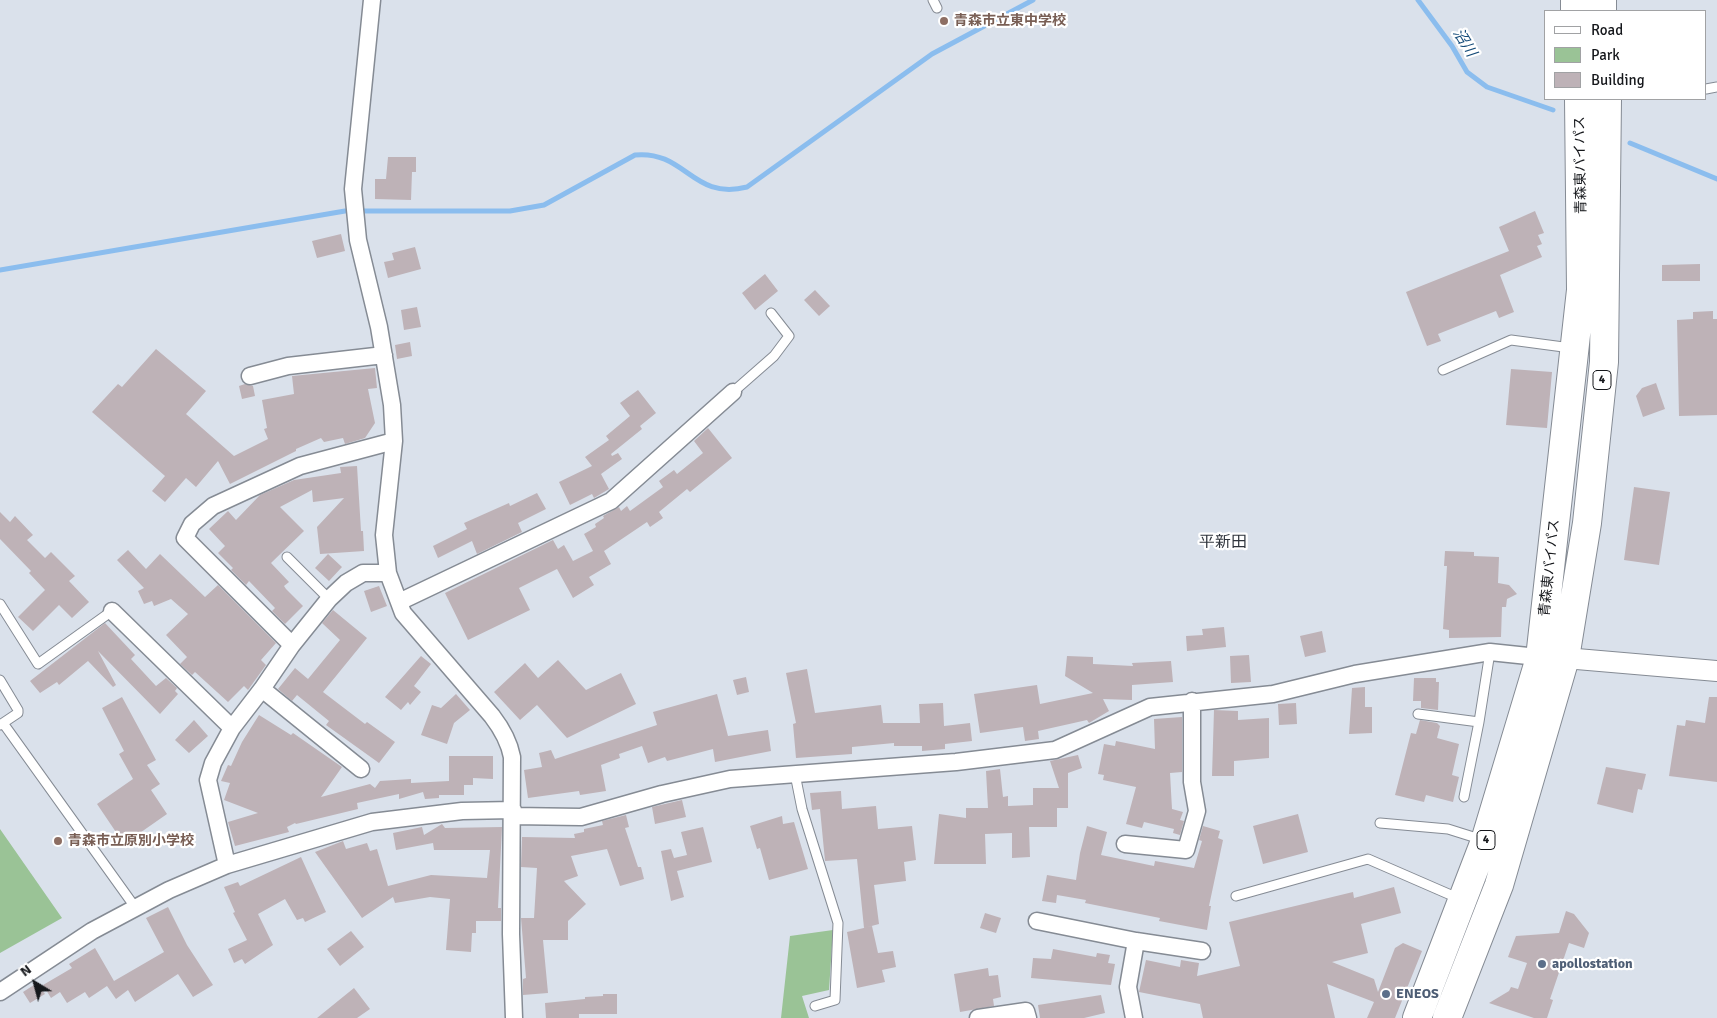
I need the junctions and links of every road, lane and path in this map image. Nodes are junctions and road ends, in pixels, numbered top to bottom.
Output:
1 (372, 0) edge
2 (1579, 100) edge
3 (1607, 100) edge
4 (771, 313) dead end
5 (1575, 348) junction
6 (384, 355) junction
7 (1443, 370) dead end
8 (250, 376) dead end
9 (733, 392) joint
10 (394, 441) junction
11 (286, 557) dead end
12 (388, 573) junction
13 (330, 599) junction
14 (399, 602) junction
15 (0, 604) edge
16 (112, 611) joint
17 (292, 645) junction
18 (1490, 652) junction
19 (1552, 658) junction
20 (1717, 671) edge
21 (0, 680) edge
22 (262, 689) junction
23 (1192, 701) junction
24 (1418, 714) dead end
25 (1479, 722) junction
26 (1, 724) edge
27 (232, 728) junction
28 (361, 769) dead end
29 (795, 774) junction
30 (1464, 797) dead end
31 (513, 813) junction
32 (1380, 823) dead end
33 (1485, 841) junction
34 (1125, 844) dead end
35 (227, 865) junction
36 (1236, 896) dead end
37 (1462, 900) junction
38 (135, 907) junction
39 (1037, 921) dead end
40 (1136, 941) junction
41 (1202, 952) dead end
42 (0, 992) edge
43 (815, 1006) dead end
44 (514, 1018) edge
45 (978, 1018) edge
46 (1028, 1018) edge
47 (1134, 1018) edge
48 (1417, 1018) edge
49 (1447, 1018) edge

1 - 6 street
2 - 5 highway, 青森東バイパス / 4
3 - 19 highway, 青森東バイパス / 4
4 - 9 lane
5 - 7 lane
5 - 19 highway, 青森東バイパス / 4
6 - 8 street
6 - 10 street
9 - 14 street
10 - 12 street
10 - 17 street
11 - 13 lane
12 - 13 street
12 - 14 street
13 - 17 street
14 - 31 street
15 - 16 lane
16 - 27 street
17 - 22 street
18 - 19 street
18 - 23 street
18 - 25 lane
19 - 20 street
19 - 33 highway, 青森東バイパス / 4
19 - 49 highway, 青森東バイパス / 4
21 - 26 lane
22 - 27 street
22 - 28 street
23 - 29 street
23 - 34 street
24 - 25 lane
25 - 30 lane
26 - 38 lane
27 - 35 street
29 - 31 street
29 - 43 lane
31 - 35 street
31 - 44 street
32 - 33 lane
33 - 37 highway, 青森東バイパス / 4
35 - 38 street
36 - 37 lane
37 - 48 highway, 青森東バイパス / 4
38 - 42 street
39 - 40 street
40 - 41 street
40 - 47 street
45 - 46 street

